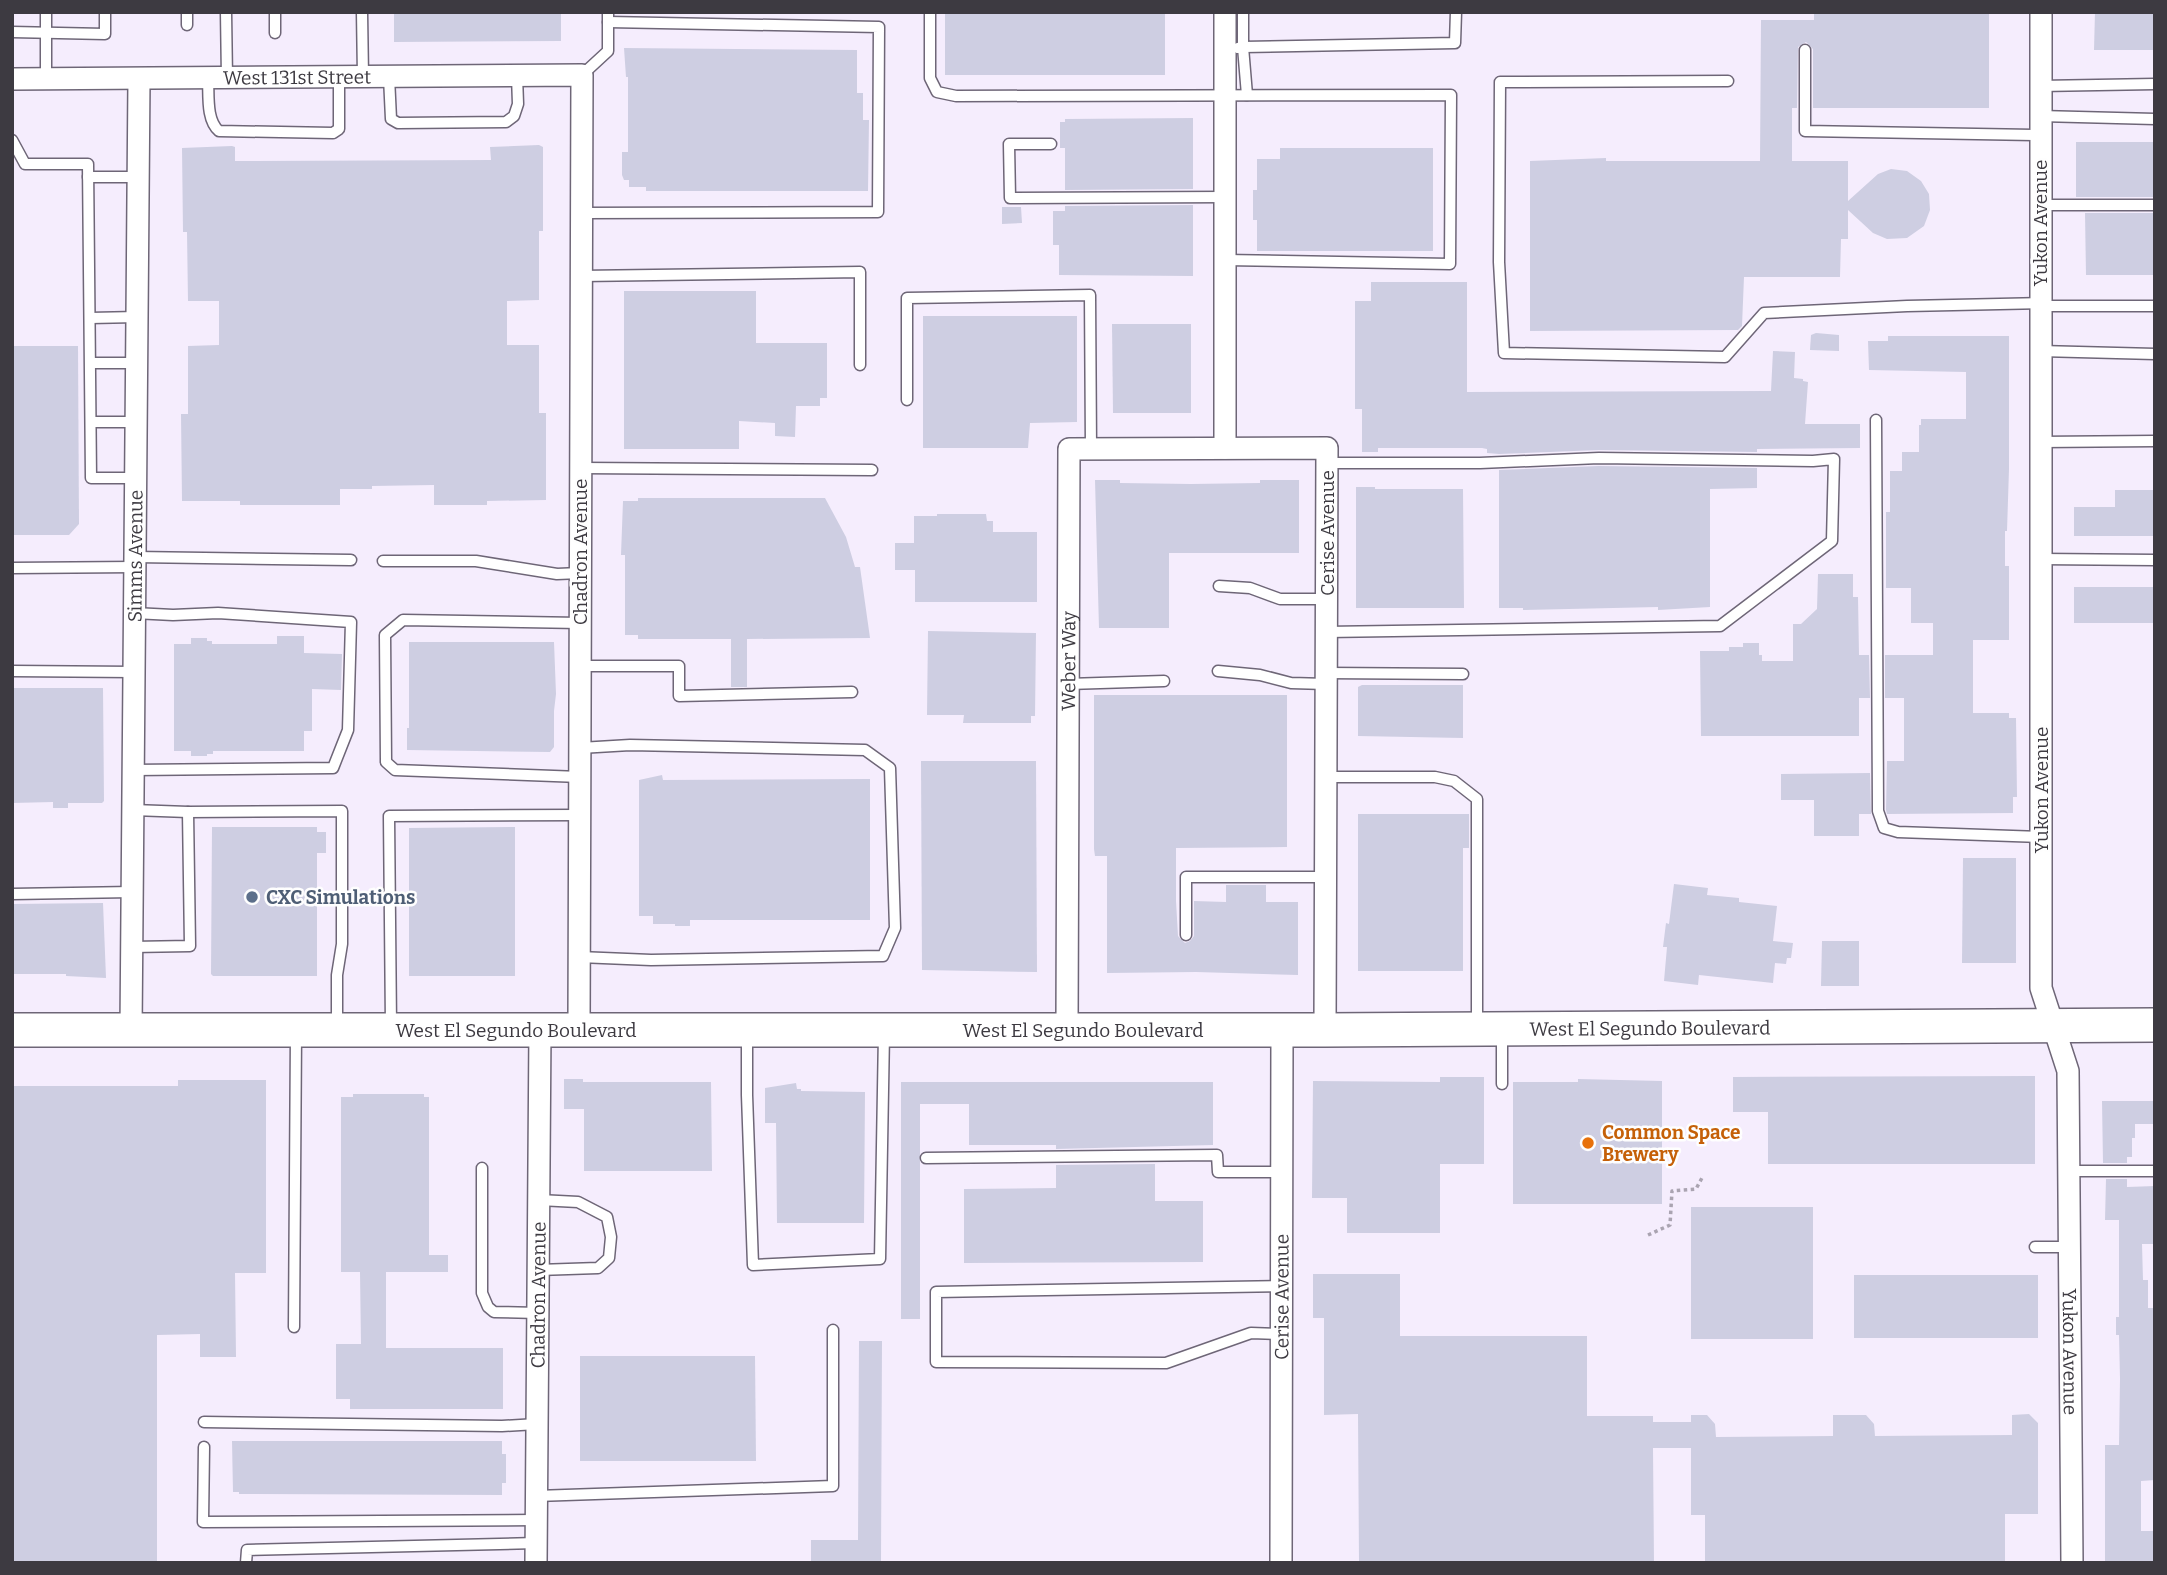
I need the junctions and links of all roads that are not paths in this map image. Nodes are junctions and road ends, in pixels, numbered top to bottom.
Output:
1 (47, 12) edge
2 (105, 12) edge
3 (187, 12) edge
4 (226, 12) edge
5 (275, 12) edge
6 (362, 12) edge
7 (930, 12) edge
8 (1225, 12) edge
9 (1243, 12) edge
10 (1456, 12) edge
11 (2041, 12) edge
12 (608, 17) edge
13 (187, 25) dead end
14 (12, 33) edge
15 (47, 33) junction
16 (275, 33) dead end
17 (1234, 48) junction
18 (1805, 50) dead end
19 (582, 75) junction
20 (517, 76) junction
21 (363, 77) junction
22 (389, 77) junction
23 (339, 78) junction
24 (12, 79) edge
25 (47, 79) junction
26 (139, 79) junction
27 (217, 79) junction
28 (1728, 81) dead end
29 (2155, 84) edge
30 (2040, 86) junction
31 (1225, 94) junction
32 (1247, 94) junction
33 (2155, 119) edge
34 (2040, 125) junction
35 (12, 140) edge
36 (1051, 144) dead end
37 (88, 177) junction
38 (138, 177) junction
39 (1225, 197) junction
40 (2040, 205) junction
41 (2155, 205) edge
42 (582, 213) junction
43 (1224, 260) junction
44 (581, 276) junction
45 (2040, 305) junction
46 (2155, 306) edge
47 (137, 317) junction
48 (90, 318) junction
49 (2040, 351) junction
50 (2155, 354) edge
51 (91, 363) junction
52 (136, 363) junction
53 (860, 365) dead end
54 (906, 400) dead end
55 (1876, 420) dead end
56 (91, 422) junction
57 (136, 422) junction
58 (2155, 441) edge
59 (2040, 442) junction
60 (1091, 449) junction
61 (1225, 449) junction
62 (1327, 463) junction
63 (581, 468) junction
64 (872, 470) dead end
65 (135, 478) junction
66 (2040, 559) junction
67 (351, 560) dead end
68 (2155, 560) edge
69 (383, 561) dead end
70 (135, 562) junction
71 (12, 568) edge
72 (580, 573) junction
73 (1219, 586) dead end
74 (1326, 599) junction
75 (134, 613) junction
76 (580, 623) junction
77 (1326, 632) junction
78 (580, 666) junction
79 (12, 671) edge
80 (1218, 671) dead end
81 (134, 672) junction
82 (1463, 674) dead end
83 (1326, 678) junction
84 (1164, 681) dead end
85 (1068, 684) junction
86 (852, 692) dead end
87 (580, 748) junction
88 (133, 770) junction
89 (580, 777) junction
90 (1326, 777) junction
91 (133, 810) junction
92 (188, 812) junction
93 (579, 815) junction
94 (2041, 837) junction
95 (1326, 877) junction
96 (132, 892) junction
97 (12, 894) edge
98 (1186, 935) dead end
99 (132, 947) junction
100 (579, 957) junction
101 (2053, 1025) junction
102 (2155, 1025) edge
103 (1489, 1028) junction
104 (391, 1029) junction
105 (540, 1029) junction
106 (579, 1029) junction
107 (747, 1029) junction
108 (884, 1029) junction
109 (1067, 1029) junction
110 (12, 1030) edge
111 (131, 1030) junction
112 (296, 1030) junction
113 (337, 1030) junction
114 (1282, 1030) junction
115 (1325, 1030) junction
116 (1502, 1084) dead end
117 (926, 1158) dead end
118 (482, 1168) dead end
119 (2068, 1171) junction
120 (2155, 1171) edge
121 (1282, 1172) junction
122 (539, 1200) junction
123 (2035, 1247) dead end
124 (2069, 1247) junction
125 (538, 1270) junction
126 (1282, 1286) junction
127 (538, 1314) junction
128 (294, 1326) dead end
129 (833, 1330) dead end
130 (1280, 1334) junction
131 (204, 1422) dead end
132 (537, 1424) junction
133 (204, 1447) dead end
134 (537, 1496) junction
135 (536, 1520) junction
136 (536, 1553) edge
137 (246, 1563) edge
138 (1281, 1563) edge
139 (2072, 1563) edge

1 - 15 lane
2 - 15 lane
3 - 13 lane
4 - 27 lane
5 - 16 lane
6 - 21 lane
7 - 31 lane
8 - 17 street
9 - 17 lane
10 - 17 lane
11 - 30 street, Yukon Avenue
12 - 19 lane
12 - 42 lane
14 - 15 lane
15 - 25 lane
17 - 31 street
17 - 32 lane
18 - 34 lane
19 - 20 street, West 131st Street
19 - 42 street, Chadron Avenue
20 - 22 street, West 131st Street
20 - 22 lane
21 - 22 street, West 131st Street
21 - 23 street, West 131st Street
23 - 27 street, West 131st Street
23 - 27 lane
24 - 25 street, West 131st Street
25 - 26 street, West 131st Street
26 - 27 street, West 131st Street
26 - 38 street, Simms Avenue
28 - 45 lane
29 - 30 lane
30 - 34 street, Yukon Avenue
31 - 32 lane
31 - 39 street
32 - 43 lane
33 - 34 lane
34 - 40 street, Yukon Avenue
35 - 37 lane
36 - 39 lane
37 - 38 lane
37 - 48 lane
38 - 47 street, Simms Avenue
39 - 43 street
40 - 41 lane
40 - 45 street, Yukon Avenue
42 - 44 street, Chadron Avenue
43 - 61 street
44 - 53 lane
44 - 63 street, Chadron Avenue
45 - 46 lane
45 - 49 street, Yukon Avenue
47 - 48 lane
47 - 52 street, Simms Avenue
48 - 51 lane
49 - 50 lane
49 - 59 street, Yukon Avenue
51 - 52 lane
51 - 56 lane
52 - 57 street, Simms Avenue
54 - 60 lane
55 - 94 lane
56 - 57 lane
56 - 65 lane
57 - 65 street, Simms Avenue
58 - 59 lane
59 - 66 street, Yukon Avenue
60 - 61 street
60 - 85 street, Weber Way
61 - 62 street, Cerise Avenue
62 - 74 street, Cerise Avenue
62 - 77 lane
63 - 64 lane
63 - 72 street, Chadron Avenue
65 - 70 street, Simms Avenue
66 - 68 lane
66 - 94 street, Yukon Avenue
67 - 70 lane
69 - 72 lane
70 - 71 lane
70 - 75 street, Simms Avenue
72 - 76 street, Chadron Avenue
73 - 74 lane
74 - 77 street, Cerise Avenue
75 - 81 street, Simms Avenue
75 - 88 lane
76 - 78 street, Chadron Avenue
76 - 89 lane
77 - 83 street, Cerise Avenue
78 - 86 lane
78 - 87 street, Chadron Avenue
79 - 81 lane
80 - 83 lane
81 - 88 street, Simms Avenue
82 - 83 lane
83 - 90 street, Cerise Avenue
84 - 85 lane
85 - 109 street, Weber Way
87 - 89 street, Chadron Avenue
87 - 100 lane
88 - 91 street, Simms Avenue
89 - 93 street, Chadron Avenue
90 - 95 street, Cerise Avenue
90 - 103 lane
91 - 92 lane
91 - 96 street, Simms Avenue
92 - 99 lane
92 - 113 lane
93 - 100 street, Chadron Avenue
93 - 104 lane
94 - 101 street, Yukon Avenue
95 - 98 lane
95 - 115 street, Cerise Avenue
96 - 97 lane
96 - 99 street, Simms Avenue
99 - 111 street, Simms Avenue
100 - 106 street, Chadron Avenue
101 - 102 main road, West El Segundo Boulevard
101 - 103 main road, West El Segundo Boulevard
101 - 119 street, Yukon Avenue
103 - 115 main road, West El Segundo Boulevard
103 - 116 lane
104 - 105 main road, West El Segundo Boulevard
104 - 113 main road, West El Segundo Boulevard
105 - 106 main road, West El Segundo Boulevard
105 - 122 street, Chadron Avenue
106 - 107 main road, West El Segundo Boulevard
107 - 108 main road, West El Segundo Boulevard
107 - 108 lane
108 - 109 main road, West El Segundo Boulevard
109 - 114 main road, West El Segundo Boulevard
110 - 111 main road, West El Segundo Boulevard
111 - 112 main road, West El Segundo Boulevard
112 - 113 main road, West El Segundo Boulevard
112 - 128 lane
114 - 115 main road, West El Segundo Boulevard
114 - 121 street, Cerise Avenue
117 - 121 lane
118 - 127 lane
119 - 120 lane
119 - 124 street, Yukon Avenue
121 - 126 street, Cerise Avenue
122 - 125 street, Chadron Avenue
122 - 125 lane
123 - 124 lane
124 - 139 street, Yukon Avenue
125 - 127 street, Chadron Avenue
126 - 130 street, Cerise Avenue
126 - 130 lane
127 - 132 street, Chadron Avenue
129 - 134 lane
130 - 138 street, Cerise Avenue
131 - 132 lane
132 - 134 street, Chadron Avenue
133 - 135 lane
134 - 135 street, Chadron Avenue
135 - 136 street, Chadron Avenue
136 - 137 lane

